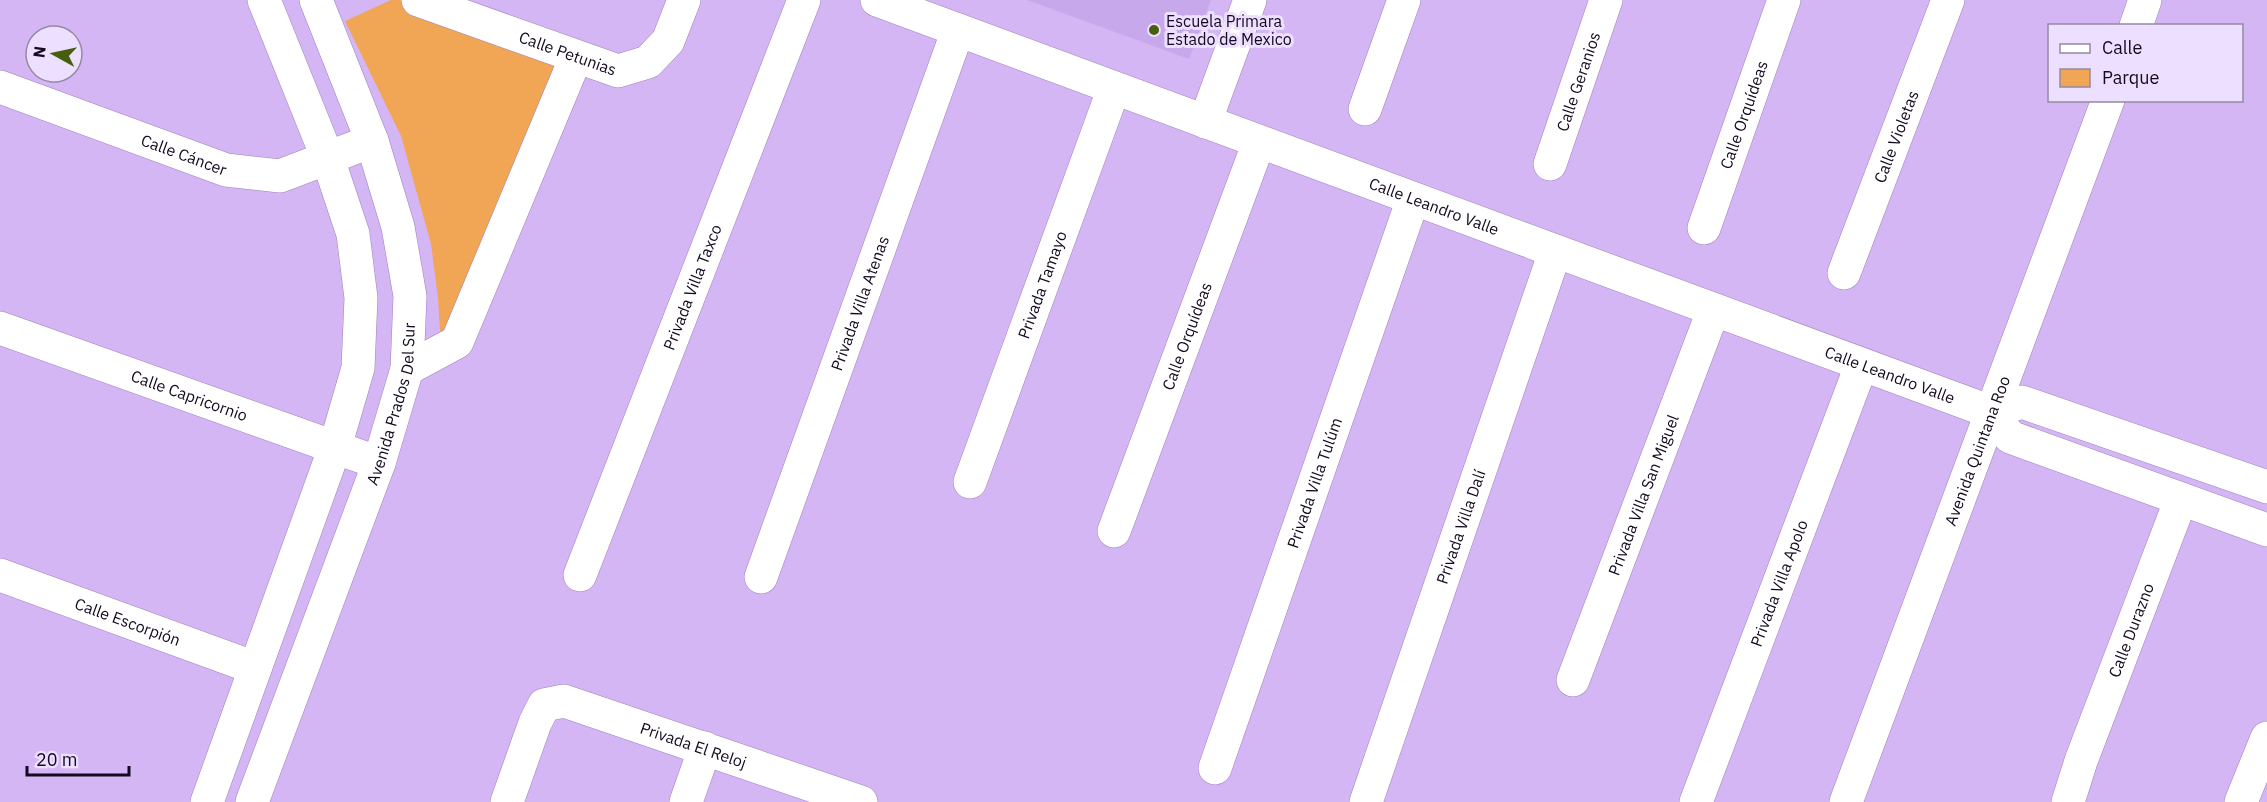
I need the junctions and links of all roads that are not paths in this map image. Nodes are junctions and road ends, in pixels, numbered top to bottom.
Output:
1 (264, 0) edge
2 (418, 0) edge
3 (684, 0) edge
4 (804, 0) edge
5 (878, 0) edge
6 (1250, 0) edge
7 (1404, 0) edge
8 (1606, 0) edge
9 (1784, 0) edge
10 (1948, 0) edge
11 (2145, 0) edge
12 (325, 2) edge
13 (2137, 24) edge
14 (958, 30) junction
15 (576, 57) junction
16 (0, 87) edge
17 (1114, 88) junction
18 (2107, 102) edge
19 (1365, 109) dead end
20 (1205, 122) junction
21 (372, 141) junction
22 (1259, 142) junction
23 (327, 159) junction
24 (1550, 164) dead end
25 (1413, 199) junction
26 (1704, 228) dead end
27 (1555, 252) junction
28 (1844, 273) dead end
29 (1713, 311) junction
30 (0, 328) edge
31 (1861, 366) junction
32 (407, 369) junction
33 (1991, 412) junction
34 (335, 447) junction
35 (379, 463) junction
36 (970, 482) dead end
37 (2267, 487) edge
38 (2181, 499) junction
39 (2267, 530) edge
40 (1114, 531) dead end
41 (0, 575) edge
42 (580, 575) dead end
43 (761, 577) dead end
44 (255, 668) junction
45 (1573, 680) dead end
46 (2267, 738) edge
47 (705, 748) junction
48 (1215, 768) dead end
49 (207, 802) edge
50 (252, 802) edge
51 (507, 802) edge
52 (686, 802) edge
53 (861, 802) edge
54 (1366, 802) edge
55 (1696, 802) edge
56 (1846, 802) edge
57 (2068, 802) edge
58 (2241, 802) edge

1 - 23 street
2 - 15 street, Calle Petunias
3 - 15 street, Calle Petunias
4 - 42 street, Privada Villa Taxco
5 - 14 street, Calle Leandro Valle
6 - 20 street
7 - 19 street
8 - 24 street, Calle Geranios
9 - 26 street, Calle Orquídeas
10 - 28 street, Calle Violetas
11 - 13 street
12 - 21 street, Avenida Prados Del Sur
14 - 17 street, Calle Leandro Valle
14 - 43 street, Privada Villa Atenas
15 - 32 street
16 - 23 street, Calle Cáncer
17 - 20 street, Calle Leandro Valle
17 - 36 street, Privada Tamayo
18 - 33 street, Avenida Quintana Roo
20 - 22 street, Calle Leandro Valle
21 - 23 street, Calle Cáncer
21 - 32 street, Avenida Prados Del Sur
22 - 25 street, Calle Leandro Valle
22 - 40 street, Calle Orquídeas
23 - 34 street
25 - 27 street, Calle Leandro Valle
25 - 48 street, Privada Villa Tulúm
27 - 29 street, Calle Leandro Valle
27 - 54 street, Privada Villa Dalí
29 - 31 street, Calle Leandro Valle
29 - 45 street, Privada Villa San Miguel
30 - 34 street, Calle Capricornio
31 - 33 street, Calle Leandro Valle
31 - 55 street, Privada Villa Apolo
32 - 35 street, Avenida Prados Del Sur
33 - 37 street
33 - 38 street
33 - 56 street, Avenida Quintana Roo
34 - 35 street, Calle Capricornio
34 - 44 street
35 - 50 street, Avenida Prados Del Sur
38 - 39 street
38 - 57 street, Calle Durazno
41 - 44 street, Calle Escorpión
44 - 49 street
46 - 58 street
47 - 51 street, Privada El Reloj
47 - 52 street
47 - 53 street, Privada El Reloj

